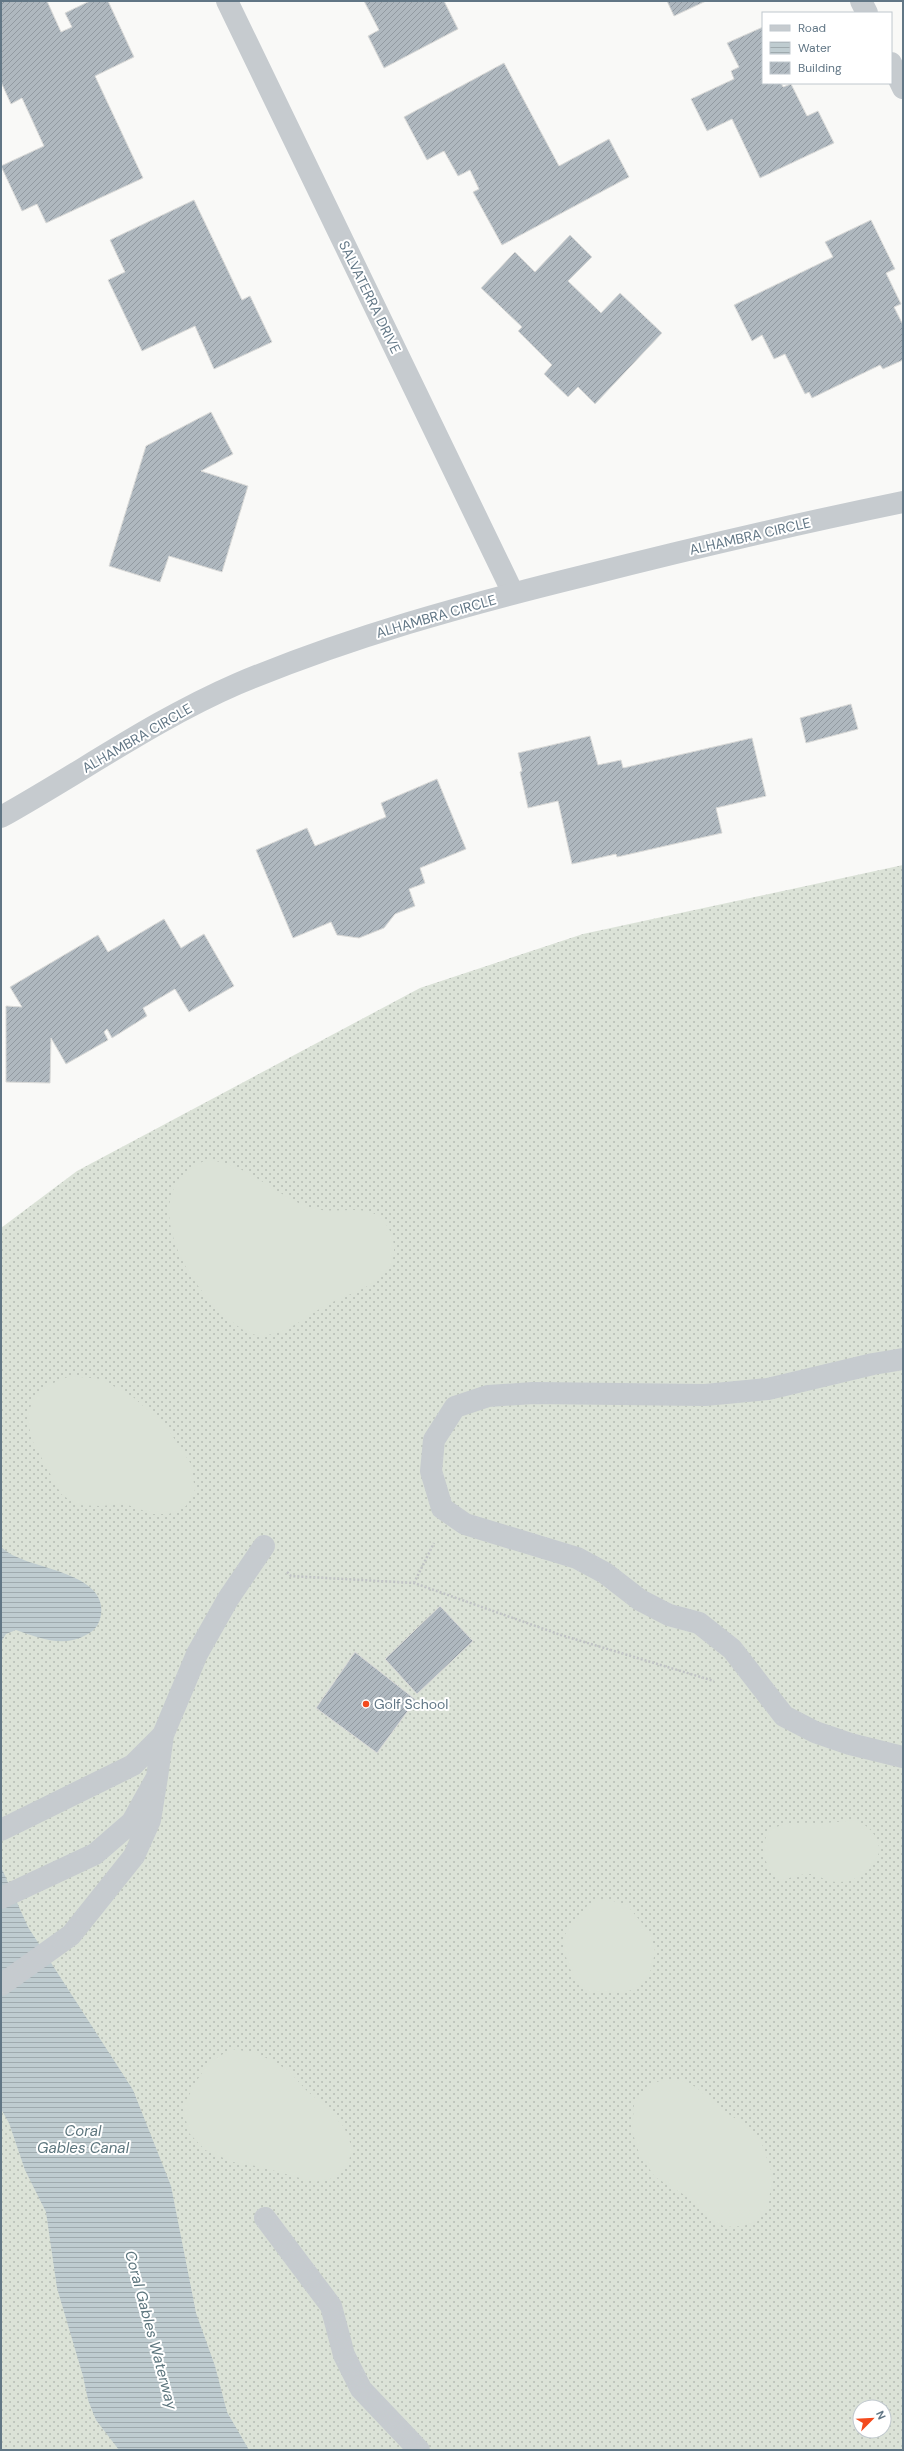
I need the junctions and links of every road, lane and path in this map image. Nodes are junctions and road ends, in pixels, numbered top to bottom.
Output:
1 (227, 1) edge
2 (861, 1) edge
3 (866, 12) edge
4 (892, 65) edge
5 (903, 88) edge
6 (903, 502) edge
7 (513, 594) junction
8 (1, 817) edge
9 (903, 1359) edge
10 (449, 1512) junction
11 (264, 1546) joint
12 (414, 1583) junction
13 (716, 1682) dead end
14 (163, 1736) junction
15 (903, 1758) edge
16 (157, 1777) junction
17 (4, 1829) edge
18 (1, 1898) edge
19 (1, 1984) edge
20 (265, 2218) dead end
21 (419, 2450) edge

1 - 7 street, SALVATERRA DRIVE
2 - 3 street
4 - 5 street
6 - 7 street, ALHAMBRA CIRCLE
7 - 8 street, ALHAMBRA CIRCLE
9 - 10 street
10 - 12 path
10 - 15 street
11 - 12 path
11 - 14 street
12 - 13 path
14 - 16 street
14 - 17 street
16 - 18 street
16 - 19 street
20 - 21 street

